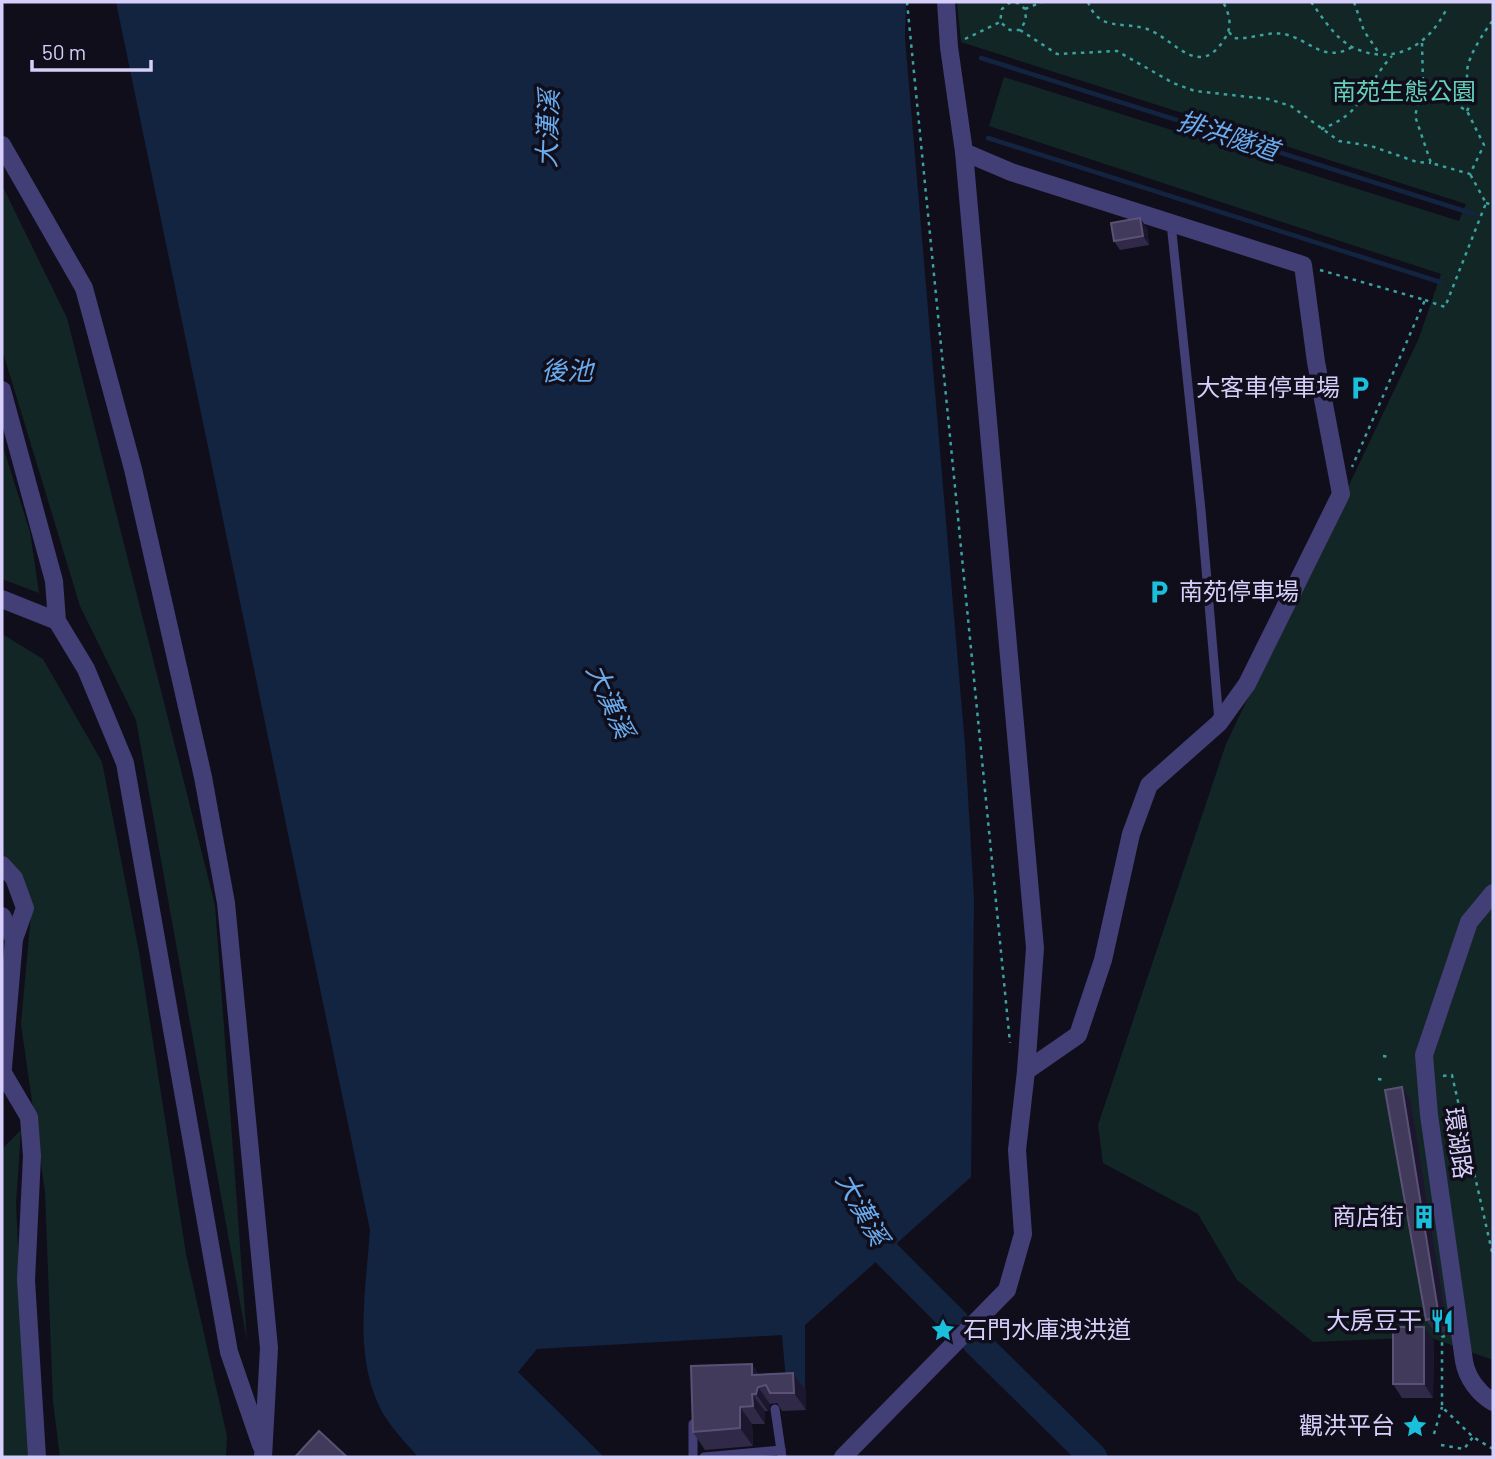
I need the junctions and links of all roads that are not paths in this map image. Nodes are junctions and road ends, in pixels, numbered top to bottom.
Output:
1 (946, 2) edge
2 (2, 145) edge
3 (964, 152) junction
4 (1171, 221) junction
5 (2, 390) edge
6 (2, 599) edge
7 (57, 621) junction
8 (1219, 723) junction
9 (2, 865) edge
10 (1493, 893) edge
11 (2, 916) edge
12 (14, 939) junction
13 (1026, 1071) junction
14 (2, 1076) edge
15 (1493, 1402) edge
16 (775, 1409) edge
17 (693, 1420) edge
18 (781, 1454) edge
19 (265, 1456) edge
20 (37, 1457) edge
21 (694, 1457) edge
22 (704, 1457) edge
23 (843, 1457) edge

1 - 3 street
2 - 19 street
3 - 4 street
3 - 13 street
4 - 8 lane
4 - 8 street
5 - 7 street
6 - 7 street
7 - 19 street
8 - 13 street
9 - 12 street
10 - 15 street, 環湖路
11 - 12 street
12 - 14 street
13 - 23 street
14 - 20 street
16 - 18 lane
17 - 21 lane
18 - 22 lane

